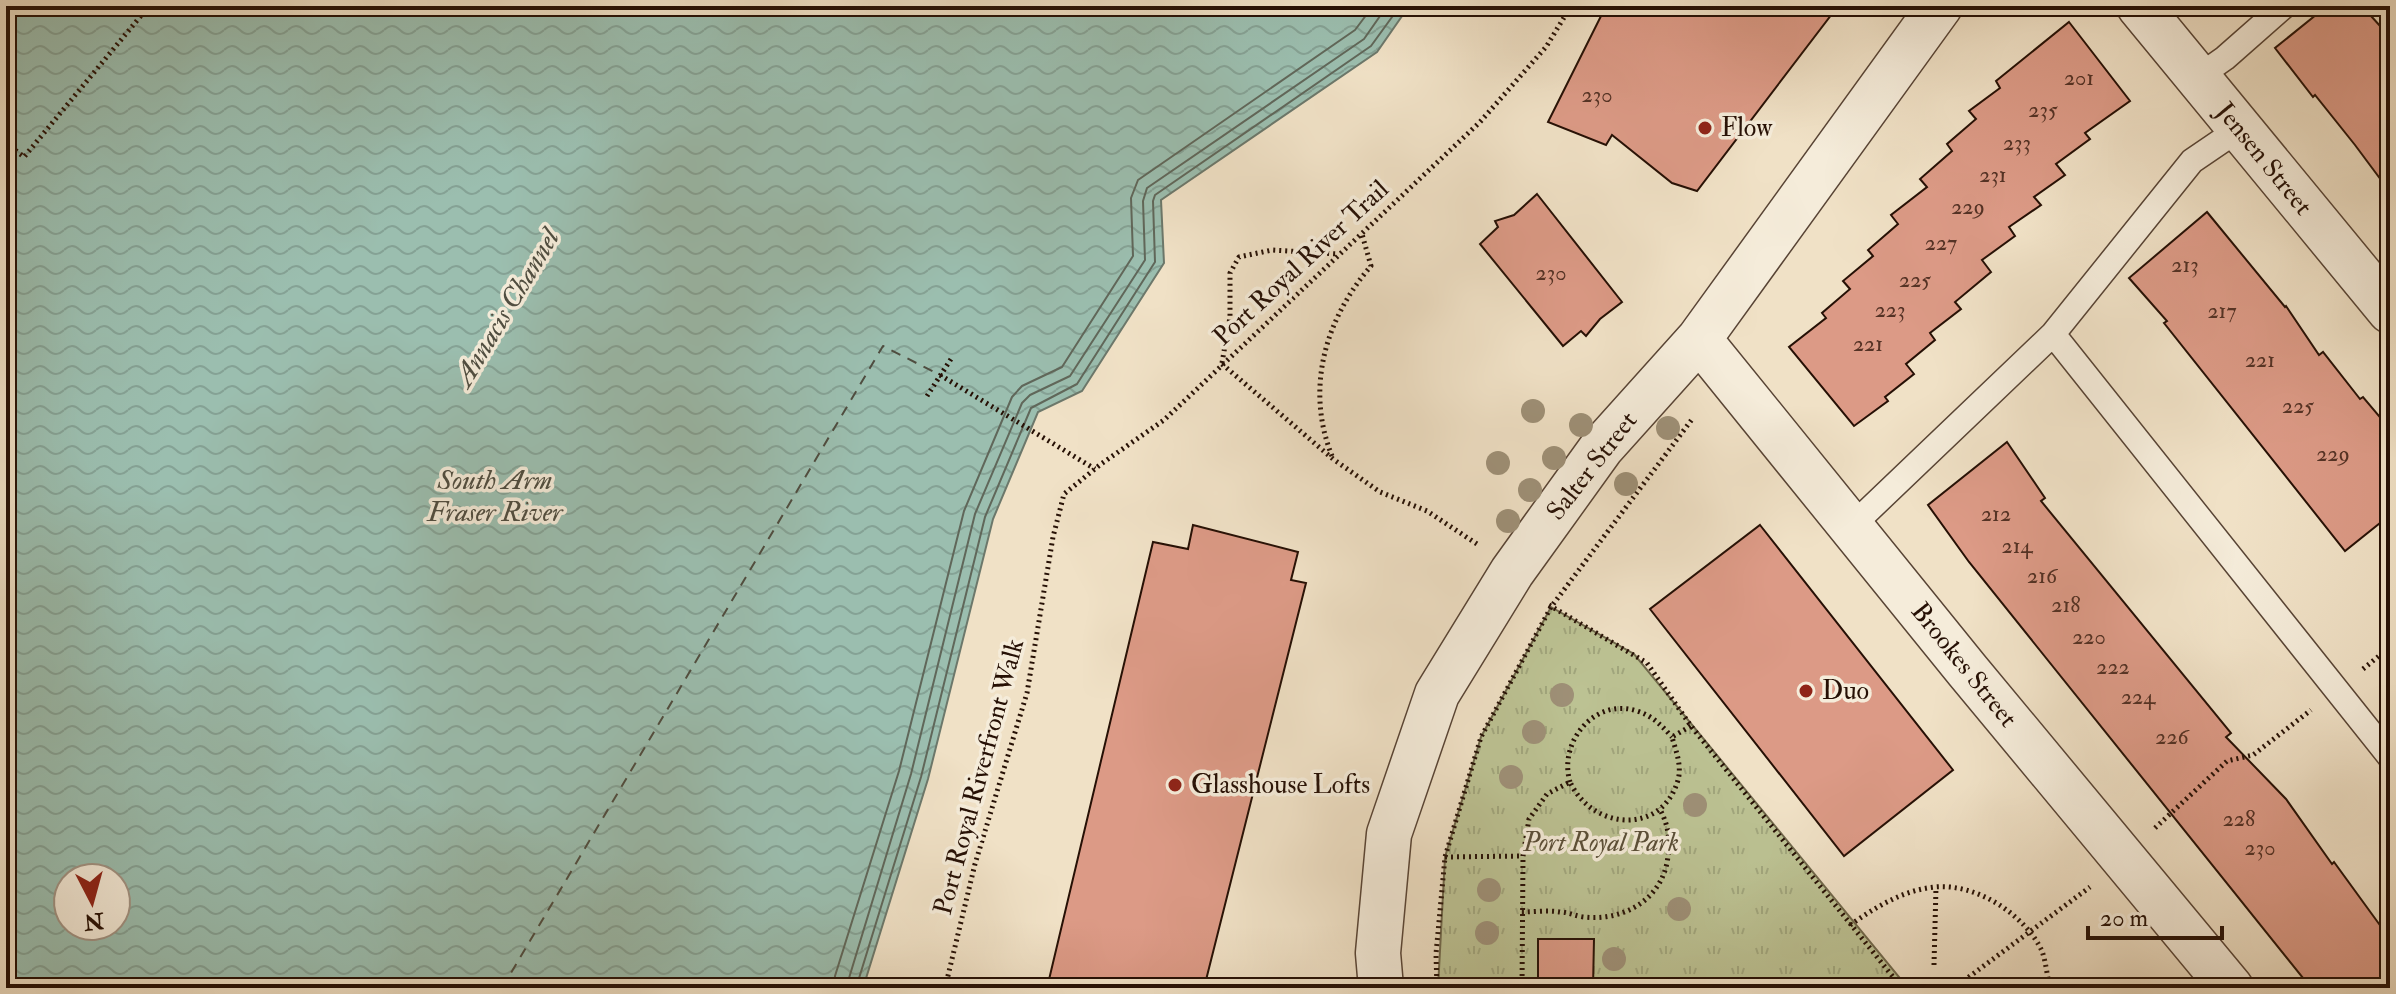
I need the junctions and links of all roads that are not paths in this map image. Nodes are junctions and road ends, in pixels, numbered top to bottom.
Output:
1 (1940, 6) edge
2 (2139, 6) edge
3 (2284, 6) edge
4 (2198, 77) junction
5 (2239, 129) junction
6 (2390, 311) edge
7 (2053, 334) junction
8 (1699, 339) junction
9 (1852, 526) junction
10 (2390, 757) edge
11 (1381, 988) edge
12 (2231, 988) edge

1 - 8 street, Salter Street
2 - 4 street, Jensen Street
3 - 4 lane
4 - 5 street, Jensen Street
5 - 6 street, Jensen Street
5 - 7 lane
7 - 9 lane
7 - 10 lane
8 - 9 street, Brookes Street
8 - 11 street, Salter Street
9 - 12 street, Brookes Street

